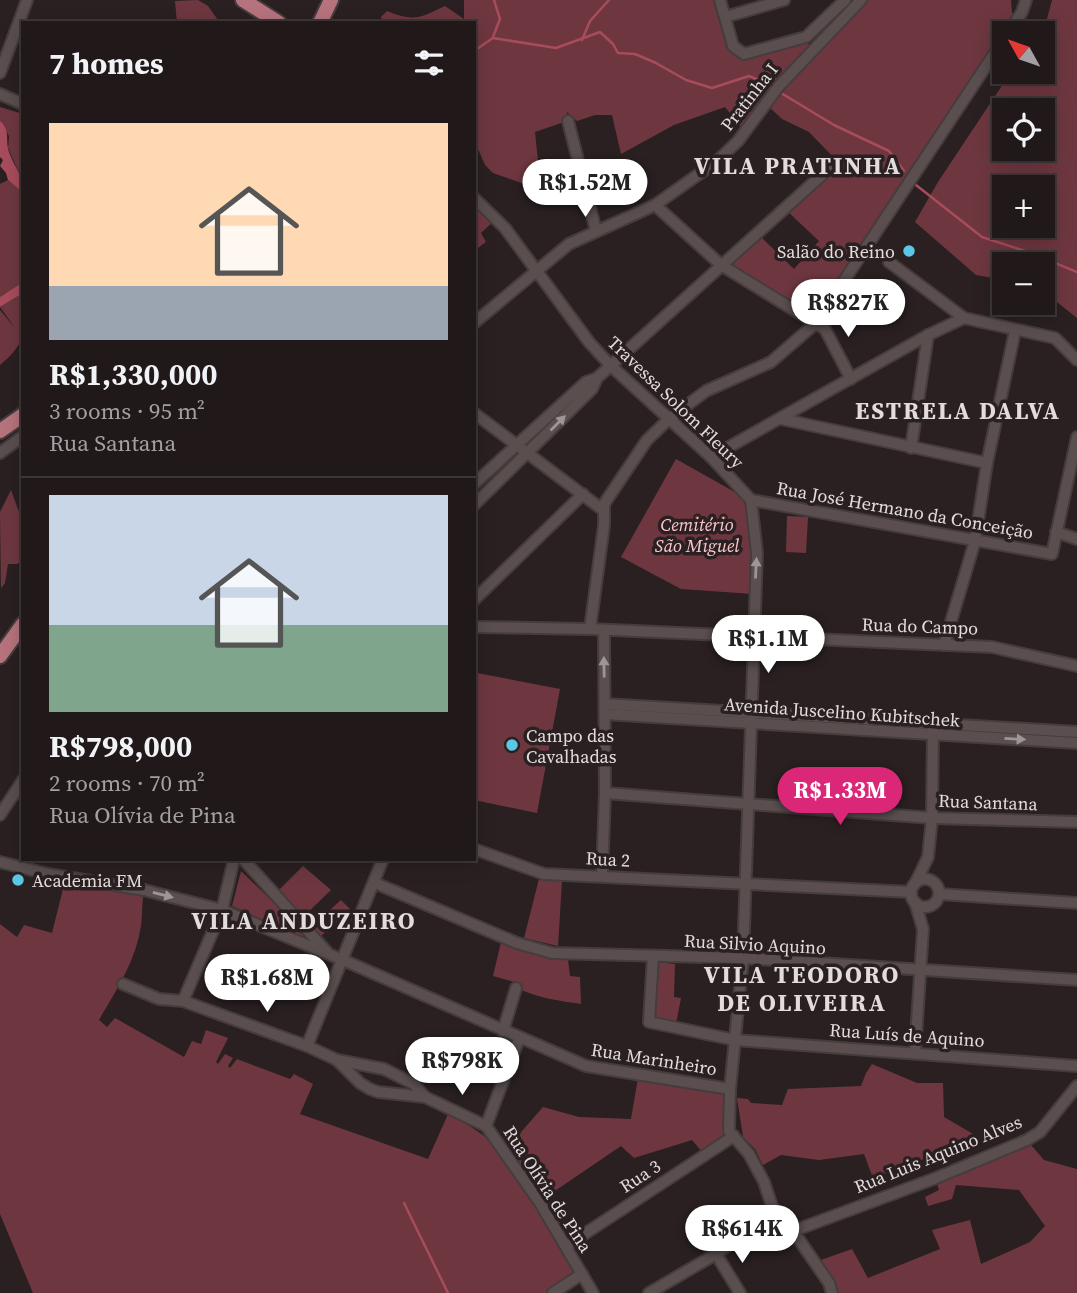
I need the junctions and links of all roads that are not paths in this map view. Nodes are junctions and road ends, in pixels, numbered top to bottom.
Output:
1 (27, 0) edge
2 (243, 0) edge
3 (331, 0) edge
4 (720, 0) edge
5 (784, 0) edge
6 (845, 0) edge
7 (861, 0) edge
8 (1026, 0) edge
9 (724, 16) junction
10 (22, 21) edge
11 (275, 21) edge
12 (321, 21) edge
13 (1016, 21) edge
14 (19, 31) edge
15 (992, 56) edge
16 (0, 73) edge
17 (0, 94) edge
18 (21, 103) edge
19 (568, 121) dead end
20 (834, 164) dead end
21 (476, 200) edge
22 (655, 205) junction
23 (596, 231) junction
24 (889, 262) dead end
25 (721, 265) junction
26 (537, 268) junction
27 (964, 318) junction
28 (476, 321) edge
29 (816, 323) junction
30 (1015, 331) junction
31 (928, 334) junction
32 (1077, 360) edge
33 (610, 365) junction
34 (597, 378) junction
35 (851, 379) junction
36 (476, 414) edge
37 (21, 416) edge
38 (670, 418) junction
39 (780, 419) junction
40 (0, 431) edge
41 (1077, 436) edge
42 (21, 437) edge
43 (517, 445) junction
44 (911, 448) junction
45 (1076, 449) edge
46 (528, 452) junction
47 (0, 453) edge
48 (711, 457) junction
49 (987, 463) junction
50 (476, 482) edge
51 (583, 494) junction
52 (751, 500) junction
53 (476, 503) edge
54 (603, 510) junction
55 (1056, 532) junction
56 (1077, 539) edge
57 (975, 541) junction
58 (476, 598) edge
59 (21, 627) edge
60 (476, 627) edge
61 (590, 629) junction
62 (604, 630) junction
63 (753, 636) junction
64 (944, 645) junction
65 (0, 656) edge
66 (1074, 666) edge
67 (605, 709) junction
68 (751, 719) junction
69 (933, 729) junction
70 (1077, 732) edge
71 (993, 733) junction
72 (1077, 743) edge
73 (21, 783) edge
74 (605, 793) junction
75 (748, 805) junction
76 (0, 815) edge
77 (932, 818) junction
78 (1077, 822) edge
79 (476, 850) edge
80 (928, 857) junction
81 (234, 861) edge
82 (245, 861) edge
83 (382, 861) edge
84 (0, 862) edge
85 (602, 876) junction
86 (375, 883) junction
87 (745, 884) junction
88 (914, 893) junction
89 (936, 894) junction
90 (1077, 902) edge
91 (222, 910) junction
92 (923, 929) junction
93 (328, 954) junction
94 (653, 957) junction
95 (743, 958) junction
96 (343, 960) junction
97 (919, 971) junction
98 (1077, 980) edge
99 (123, 985) dead end
100 (516, 988) dead end
101 (183, 1001) junction
102 (503, 1031) junction
103 (519, 1039) junction
104 (735, 1040) junction
105 (307, 1046) junction
106 (915, 1053) junction
107 (337, 1060) junction
108 (1073, 1065) edge
109 (1077, 1083) edge
110 (730, 1089) junction
111 (425, 1097) junction
112 (486, 1126) junction
113 (734, 1136) junction
114 (774, 1212) junction
115 (793, 1231) junction
116 (566, 1246) junction
117 (716, 1254) junction
118 (582, 1274) junction
119 (655, 1292) edge
120 (553, 1293) edge
121 (593, 1293) edge
122 (740, 1293) edge
123 (832, 1293) edge

1 - 10 street
2 - 11 main road
3 - 12 main road
4 - 9 street
5 - 9 street
6 - 9 street
7 - 22 street, Pratinha I
8 - 13 street
14 - 16 street
15 - 29 street
17 - 18 street
19 - 23 street
20 - 25 street
21 - 26 street, Travessa Solom Fleury
22 - 23 street, Pratinha I
22 - 25 street
23 - 26 street, Pratinha I
24 - 27 street
25 - 29 street
25 - 33 street
26 - 28 street, Pratinha I
26 - 33 street, Travessa Solom Fleury
27 - 30 street
27 - 31 street
29 - 35 street
29 - 38 street
30 - 32 street
30 - 49 street
31 - 35 street
31 - 44 street
33 - 34 street
33 - 38 street, Travessa Solom Fleury
34 - 43 street
46 -> 34 street
35 - 39 street
36 - 43 street
37 - 40 main road
38 - 48 street, Travessa Solom Fleury
38 - 54 street
39 - 44 street
39 - 48 street
41 - 45 street
42 - 47 street
43 - 46 street
43 - 50 street
44 - 49 street
45 - 55 street
46 - 51 street
46 - 53 street
48 - 52 street, Travessa Solom Fleury
49 - 57 street
51 - 54 street
51 - 58 street
52 - 57 street, Rua José Hermano da Conceição
63 -> 52 street
54 - 61 street
55 - 56 street
55 - 57 street, Rua José Hermano da Conceição
57 - 64 street
59 - 65 main road
60 - 61 street, Rua do Campo
61 - 62 street, Rua do Campo
62 - 63 street, Rua do Campo
67 -> 62 street
63 - 64 street, Rua do Campo
63 - 68 street
64 - 66 street, Rua do Campo
67 - 68 street, Avenida Juscelino Kubitschek
67 - 74 street
68 - 69 street, Avenida Juscelino Kubitschek
68 - 75 street
69 - 71 street, Avenida Juscelino Kubitschek
69 - 77 street
70 - 71 street, Avenida Juscelino Kubitschek
71 -> 72 street, Avenida Juscelino Kubitschek
73 - 76 street
74 - 75 street, Rua Santana
74 - 85 street
75 - 77 street, Rua Santana
75 - 87 street
77 - 78 street, Rua Santana
77 - 80 street
79 - 85 street, Rua 2
80 - 88 street
80 - 89 street
81 - 91 street
82 - 93 street
83 - 86 street
84 -> 91 street, Rua Marinheiro
85 - 87 street, Rua 2
86 - 94 street, Rua Silvio Aquino
86 - 96 street
87 - 88 street, Rua 2
87 - 95 street
88 - 89 street
88 - 89 street
88 - 92 street
89 - 90 street
89 - 92 street
91 - 93 street, Rua Marinheiro
91 - 101 street
92 - 97 street
93 - 96 street, Rua Marinheiro
94 - 95 street, Rua Silvio Aquino
94 - 104 street, Rua Luís de Aquino
95 - 97 street, Rua Silvio Aquino
95 - 104 street
96 - 102 street, Rua Marinheiro
96 - 105 street
97 - 98 street, Rua Silvio Aquino
97 - 106 street
99 - 101 street, Rua Olívia de Pina
100 - 102 street
101 - 105 street, Rua Olívia de Pina
102 - 103 street, Rua Marinheiro
103 - 110 street, Rua Marinheiro
103 - 112 street
104 - 106 street, Rua Luís de Aquino
104 - 110 street
105 - 107 street, Rua Olívia de Pina
106 - 108 street, Rua Luís de Aquino
107 - 111 street, Rua Olívia de Pina
107 - 111 street, Rua Olívia de Pina
108 - 109 street, Rua Luis Aquino Alves
109 - 115 street, Rua Luis Aquino Alves
110 - 113 street
111 - 112 street, Rua Olívia de Pina
112 - 116 street, Rua Olívia de Pina
113 - 114 street
113 - 116 street, Rua 3
114 - 115 street
114 - 117 street
115 - 123 street
116 - 118 street, Rua Olívia de Pina
117 - 119 street
117 - 122 street
118 - 120 street
118 - 121 street, Rua Olívia de Pina

